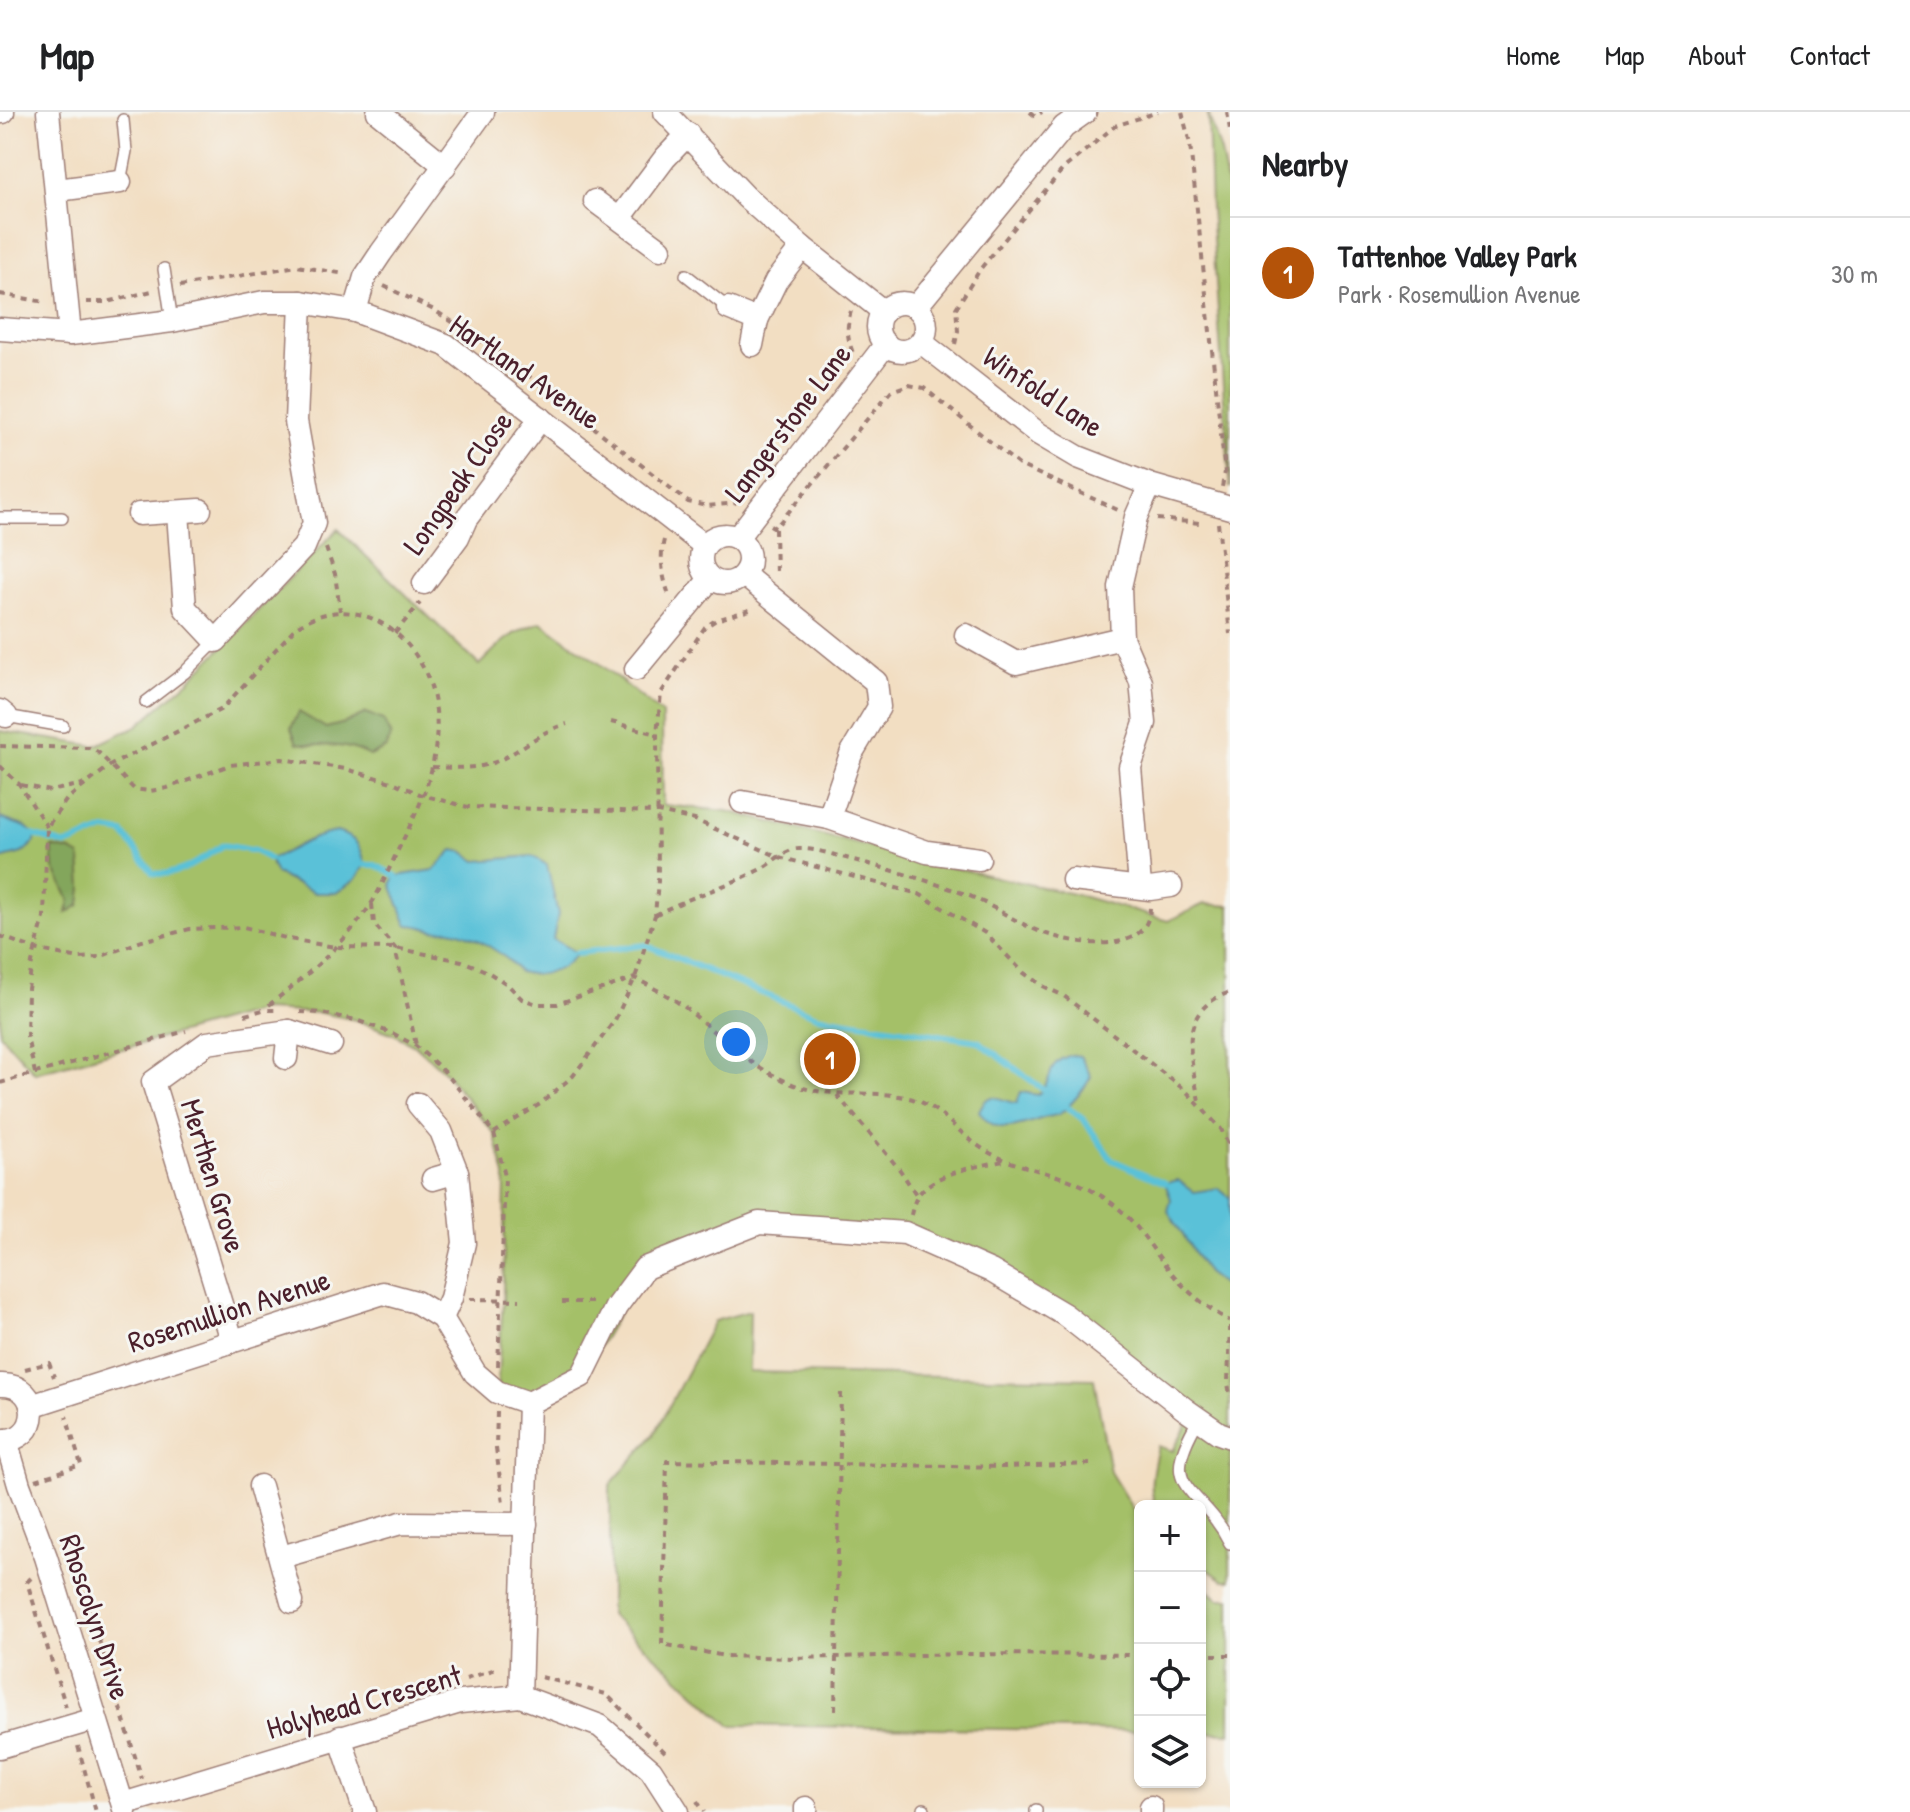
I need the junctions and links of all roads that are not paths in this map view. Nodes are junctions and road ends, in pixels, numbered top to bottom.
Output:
1 (48, 112) edge
2 (378, 112) edge
3 (483, 112) edge
4 (665, 112) edge
5 (1085, 112) edge
6 (123, 120) dead end
7 (688, 134) junction
8 (445, 166) junction
9 (120, 182) joint
10 (57, 190) junction
11 (595, 201) dead end
12 (620, 218) junction
13 (802, 247) junction
14 (660, 249) dead end
15 (164, 269) dead end
16 (686, 275) dead end
17 (301, 302) junction
18 (916, 307) junction
19 (728, 308) joint
20 (355, 311) junction
21 (884, 312) junction
22 (757, 320) junction
23 (172, 321) junction
24 (0, 329) edge
25 (70, 334) junction
26 (921, 342) junction
27 (886, 344) junction
28 (752, 345) dead end
29 (541, 418) junction
30 (1150, 485) junction
31 (1225, 507) edge
32 (139, 514) dead end
33 (0, 518) edge
34 (62, 518) dead end
35 (737, 538) junction
36 (704, 545) junction
37 (744, 575) junction
38 (710, 579) junction
39 (424, 583) road end
40 (966, 635) dead end
41 (1122, 638) junction
42 (216, 641) junction
43 (636, 669) dead end
44 (146, 702) dead end
45 (3, 713) edge
46 (63, 726) dead end
47 (742, 802) dead end
48 (829, 818) junction
49 (979, 859) dead end
50 (1073, 880) dead end
51 (289, 1031) junction
52 (331, 1044) dead end
53 (286, 1058) dead end
54 (418, 1104) dead end
55 (457, 1172) junction
56 (433, 1179) dead end
57 (447, 1308) junction
58 (232, 1340) junction
59 (0, 1385) edge
60 (529, 1403) junction
61 (31, 1406) junction
62 (1199, 1419) junction
63 (1230, 1437) edge
64 (3, 1440) edge
65 (260, 1486) dead end
66 (526, 1524) junction
67 (1230, 1543) edge
68 (281, 1557) junction
69 (292, 1602) dead end
70 (520, 1696) junction
71 (95, 1719) junction
72 (340, 1737) junction
73 (0, 1747) edge
74 (124, 1808) edge
75 (365, 1812) edge
76 (678, 1812) edge

1 - 10 street
2 - 8 street
3 - 8 street
4 - 7 street
5 - 18 street
6 - 9 lane
7 - 12 street
7 - 13 street
8 - 20 street
9 - 10 street
10 - 25 street
11 - 12 street
12 - 14 street
13 - 21 street
13 - 22 street
15 - 23 lane
16 - 19 lane
17 - 20 street, Hartland Avenue
17 - 23 street, Hartland Avenue
17 - 42 street
18 - 21 street
18 - 26 street
19 - 22 street
20 - 29 street, Hartland Avenue
21 - 27 street
22 - 28 street
23 - 25 street, Hartland Avenue
24 - 25 street, Hartland Avenue
26 - 27 street
26 - 30 street, Winfold Lane
27 - 35 street, Langerstone Lane
29 - 36 street, Hartland Avenue
29 - 39 street, Longpeak Close
30 - 31 street, Winfold Lane
30 - 41 street
32 - 42 street
33 - 34 lane
35 - 36 street
35 - 37 street
36 - 38 street
37 - 38 street
37 - 48 street
38 - 43 street
40 - 41 street
41 - 50 street
42 - 44 lane
45 - 46 lane
47 - 48 street
48 - 49 street
51 - 52 street, Merthen Grove
51 - 53 street
51 - 58 street, Merthen Grove
54 - 55 street
55 - 56 street
55 - 57 street
57 - 58 street, Rosemullion Avenue
57 - 60 street
58 - 61 street, Rosemullion Avenue
59 - 61 street
60 - 62 street
60 - 66 street
61 - 64 street
62 - 63 street
62 - 67 lane
64 - 71 street, Rhoscolyn Drive
65 - 68 street
66 - 68 street
66 - 70 street
68 - 69 street
70 - 72 street, Holyhead Crescent
70 - 76 street, Holyhead Crescent
71 - 73 street
71 - 74 street, Rhoscolyn Drive
72 - 74 street, Holyhead Crescent
72 - 75 street

